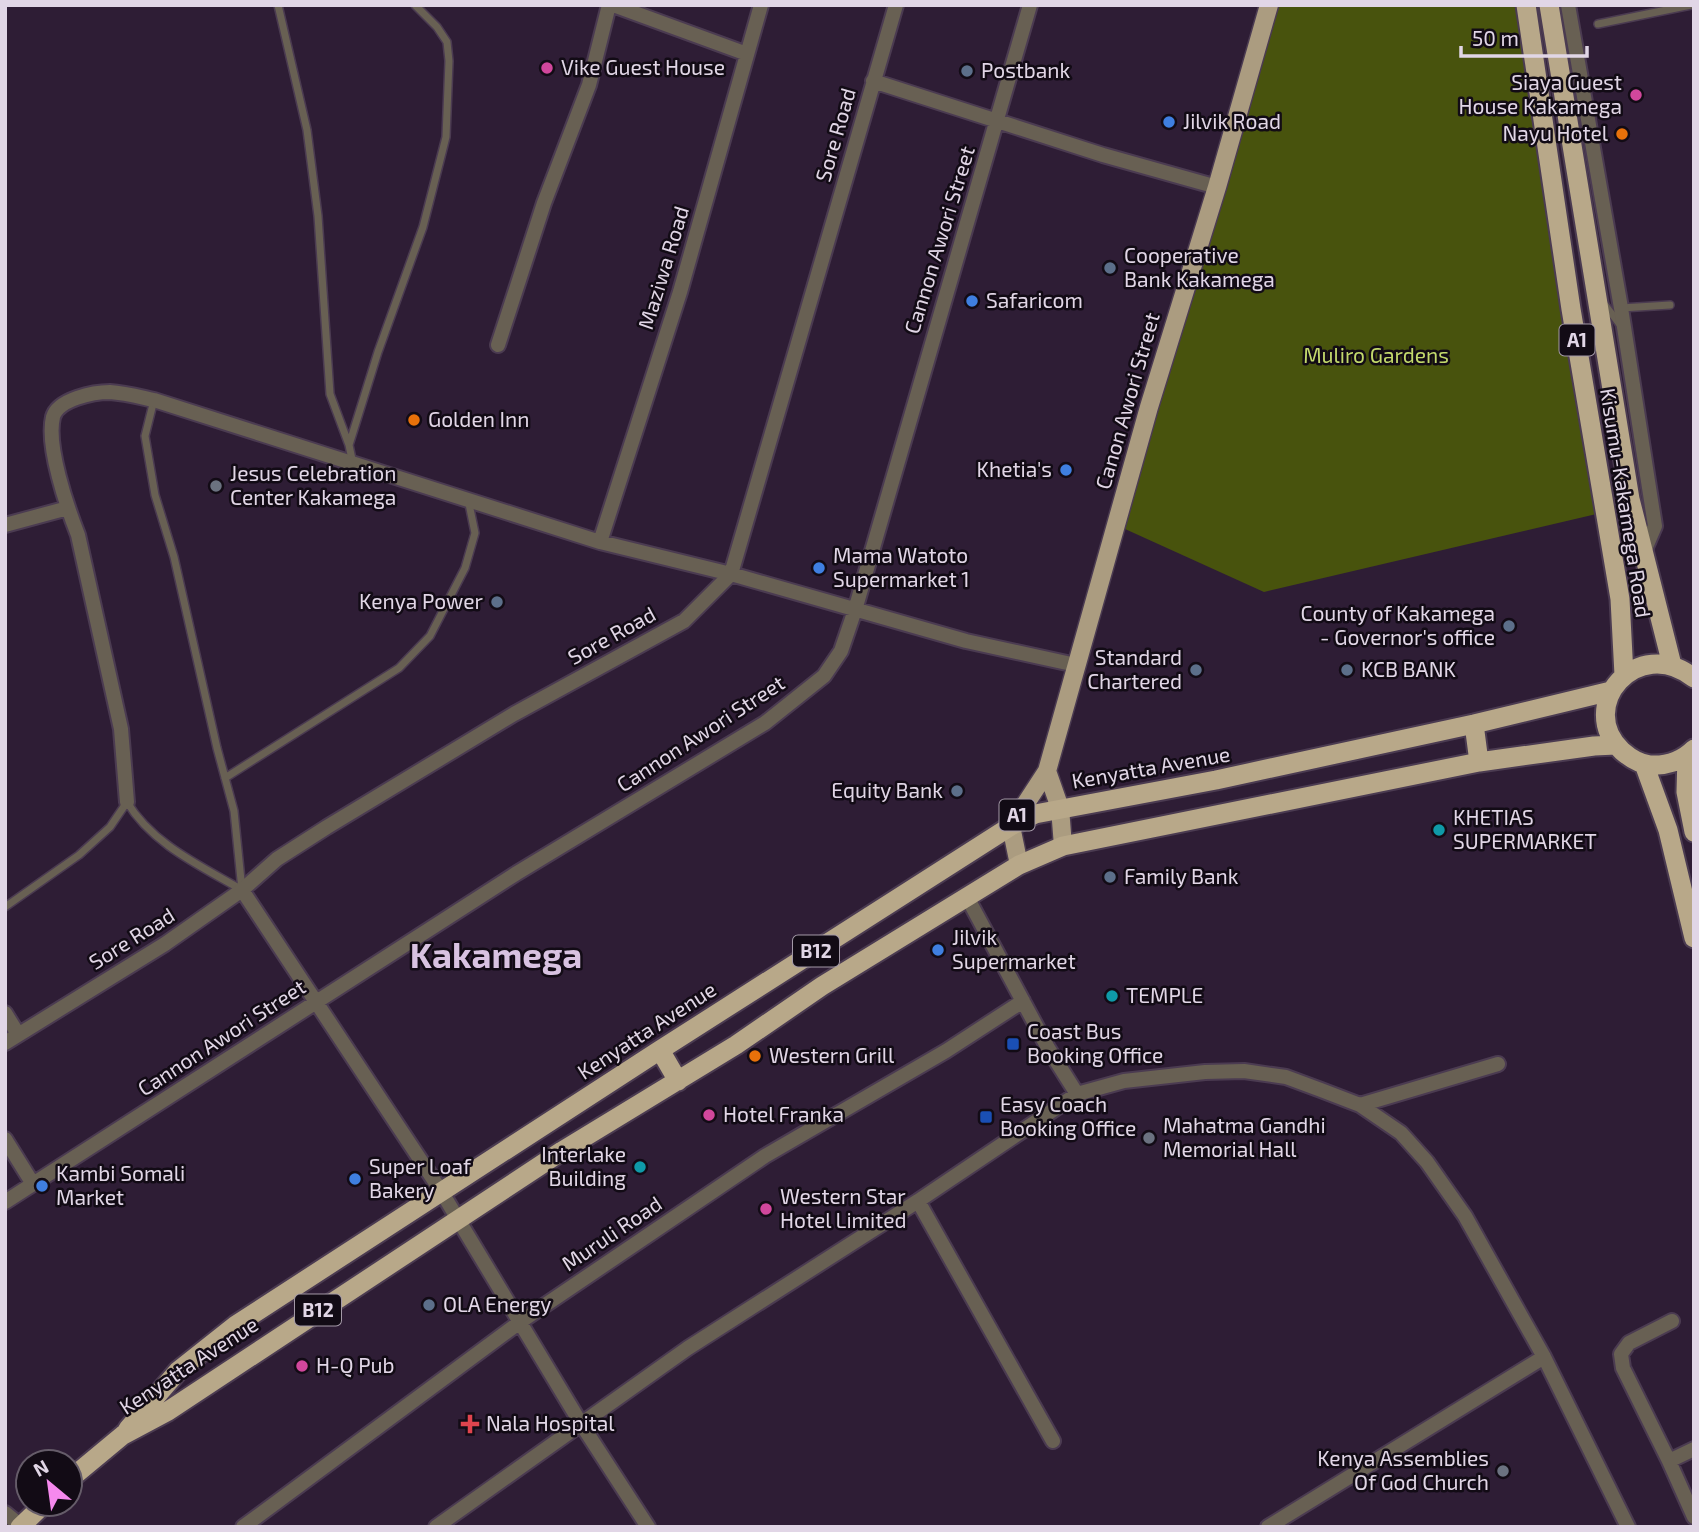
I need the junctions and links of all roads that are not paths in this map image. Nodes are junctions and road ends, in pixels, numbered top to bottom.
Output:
1 (278, 5) edge
2 (415, 5) edge
3 (611, 5) edge
4 (761, 5) edge
5 (896, 5) edge
6 (1030, 5) edge
7 (1269, 5) edge
8 (1549, 5) edge
9 (1568, 5) edge
10 (1691, 5) edge
11 (1526, 6) edge
12 (1598, 24) dead end
13 (747, 54) junction
14 (873, 81) junction
15 (998, 120) junction
16 (1217, 187) junction
17 (1598, 296) junction
18 (1670, 305) dead end
19 (1621, 308) junction
20 (1625, 331) junction
21 (498, 345) dead end
22 (154, 400) junction
23 (349, 445) junction
24 (353, 464) junction
25 (468, 498) junction
26 (68, 508) junction
27 (5, 525) edge
28 (600, 542) junction
29 (1643, 556) junction
30 (731, 574) junction
31 (855, 611) junction
32 (1076, 665) junction
33 (1672, 665) junction
34 (1624, 675) junction
35 (1694, 678) edge
36 (1611, 691) junction
37 (1474, 724) junction
38 (1616, 746) junction
39 (1691, 752) edge
40 (1479, 762) junction
41 (1644, 764) junction
42 (1047, 771) junction
43 (225, 778) junction
44 (127, 802) junction
45 (1060, 808) junction
46 (1011, 825) junction
47 (1694, 832) edge
48 (1063, 846) junction
49 (1019, 866) junction
50 (242, 890) junction
51 (967, 897) junction
52 (5, 907) edge
53 (1694, 938) edge
54 (806, 958) junction
55 (822, 986) junction
56 (1023, 1001) junction
57 (318, 1002) junction
58 (5, 1013) edge
59 (18, 1034) junction
60 (5, 1043) edge
61 (660, 1050) junction
62 (1498, 1064) dead end
63 (678, 1080) junction
64 (1077, 1094) junction
65 (1360, 1105) junction
66 (5, 1139) edge
67 (33, 1184) junction
68 (442, 1191) junction
69 (918, 1201) junction
70 (5, 1202) edge
71 (459, 1219) junction
72 (288, 1290) junction
73 (307, 1317) junction
74 (1672, 1321) dead end
75 (520, 1322) junction
76 (1545, 1357) junction
77 (580, 1422) junction
78 (123, 1435) junction
79 (1053, 1441) dead end
80 (1694, 1449) edge
81 (1669, 1461) junction
82 (84, 1467) edge
83 (5, 1513) edge
84 (1694, 1517) edge
85 (21, 1526) edge
86 (243, 1527) edge
87 (436, 1527) edge
88 (648, 1527) edge
89 (1268, 1527) edge
90 (1628, 1527) edge

1 - 23 lane
2 - 23 lane
3 - 13 street
3 - 21 street
4 - 13 street, Maziwa Road
5 - 14 street, Sore Road
6 - 15 street, Cannon Awori Street
7 - 16 main road, Canon Awori Street
8 - 17 highway, Kisumu-Kakamega Road / A1
9 - 19 street
10 - 12 lane
11 - 34 highway, Kisumu-Kakamega Road / A1
13 - 28 street, Maziwa Road
14 - 15 street
14 - 30 street, Sore Road
15 - 16 street
15 - 31 street, Cannon Awori Street
16 - 32 main road, Canon Awori Street
17 - 20 lane
17 - 29 highway, Kisumu-Kakamega Road / A1
18 - 19 lane
19 - 20 street
20 - 29 street
22 - 24 street
22 - 26 street
22 - 43 lane
23 - 24 lane
24 - 25 street
25 - 28 street
25 - 43 lane
26 - 27 street
26 - 44 street
28 - 30 street
29 - 33 highway, Kisumu-Kakamega Road / A1
30 - 31 street
30 - 50 street, Sore Road
31 - 32 street
31 - 57 street, Cannon Awori Street
32 - 42 main road, Canon Awori Street
33 - 34 highway
33 - 35 highway
34 - 36 highway
36 - 37 highway, Kenyatta Avenue / B12
36 - 38 highway
37 - 40 highway
37 - 45 highway, Kenyatta Avenue / B12
38 - 40 highway, Kenyatta Avenue / B12
38 - 41 highway
39 - 41 highway
39 - 47 highway
40 - 48 highway, Kenyatta Avenue / B12
41 - 53 highway
42 - 45 main road, A1
42 - 46 main road, Canon Awori Street / A1
43 - 50 lane
44 - 50 lane
44 - 52 lane
45 - 46 highway, Kenyatta Avenue / B12
45 - 48 main road, A1
46 - 49 main road, A1
46 - 54 highway, Kenyatta Avenue / B12
48 - 49 highway, Kenyatta Avenue / B12
49 - 51 highway, Kenyatta Avenue / B12
50 - 57 street
50 - 59 street, Sore Road
51 - 55 highway, Kenyatta Avenue / B12
51 - 56 street
54 - 55 highway
54 - 61 highway, Kenyatta Avenue / B12
55 - 63 highway, Kenyatta Avenue / B12
56 - 64 street
56 - 75 street, Muruli Road
57 - 67 street, Cannon Awori Street
57 - 68 street
58 - 59 street
59 - 60 street, Sore Road
61 - 63 highway
61 - 68 highway, Kenyatta Avenue / B12
62 - 65 street
63 - 71 highway, Kenyatta Avenue / B12
64 - 65 street
64 - 69 street
65 - 76 street
66 - 67 street
67 - 70 street, Cannon Awori Street
68 - 71 street
68 - 72 highway, Kenyatta Avenue / B12
69 - 77 street
69 - 79 street
71 - 73 highway, Kenyatta Avenue / B12
71 - 75 street
72 - 73 highway
72 - 78 highway, Kenyatta Avenue / B12
73 - 78 highway, Kenyatta Avenue / B12
74 - 81 street
75 - 77 street
75 - 86 street, Muruli Road
76 - 89 street
76 - 90 street
77 - 87 street
77 - 88 street
78 - 82 highway, B12
80 - 81 street
81 - 84 street
83 - 85 street

